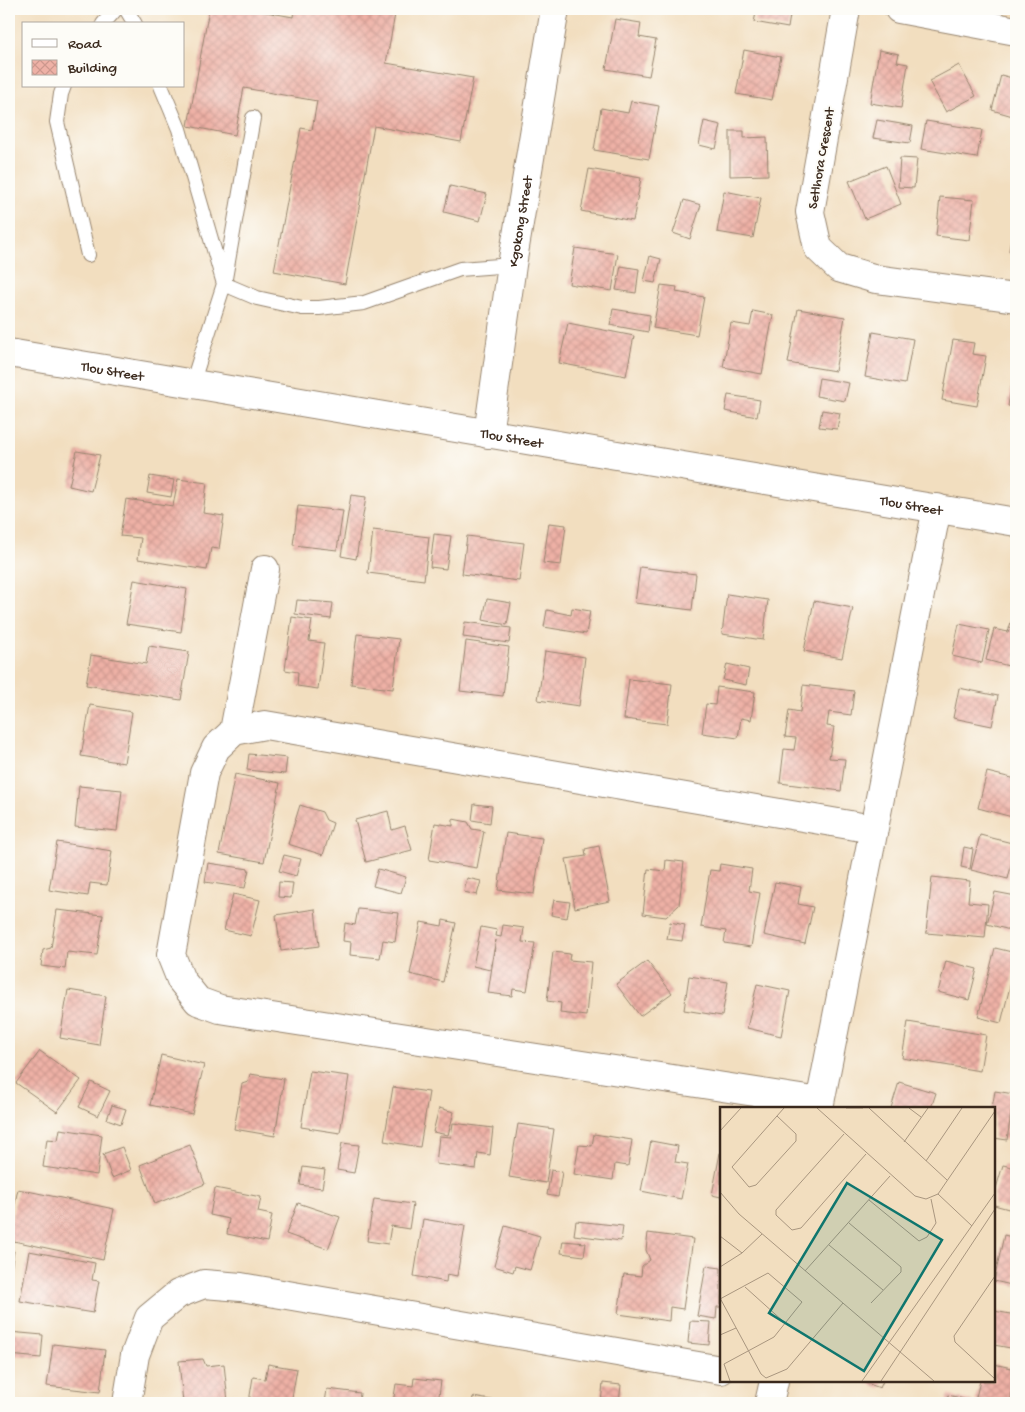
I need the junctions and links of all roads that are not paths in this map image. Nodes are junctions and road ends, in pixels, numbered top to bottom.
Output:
1 (116, 9) edge
2 (126, 9) edge
3 (555, 9) edge
4 (846, 9) edge
5 (899, 9) edge
6 (105, 22) edge
7 (134, 22) edge
8 (1016, 31) edge
9 (63, 88) edge
10 (162, 88) edge
11 (252, 118) dead end
12 (88, 255) dead end
13 (512, 265) junction
14 (224, 284) junction
15 (1016, 298) edge
16 (9, 353) edge
17 (192, 384) junction
18 (488, 434) junction
19 (937, 508) junction
20 (1016, 522) edge
21 (265, 569) dead end
22 (234, 731) junction
23 (873, 829) junction
24 (819, 1105) edge
25 (720, 1370) edge
26 (774, 1382) edge
27 (127, 1403) edge
28 (769, 1403) edge

1 - 6 lane
2 - 7 lane
3 - 13 street, Kgokong Street
4 - 15 street, Setlhora Crescent
5 - 8 street
9 - 12 lane
10 - 14 lane
11 - 14 lane
13 - 14 lane
13 - 18 street, Kgokong Street
14 - 17 lane
16 - 17 street, Tlou Street
17 - 18 street, Tlou Street
18 - 19 street, Tlou Street
19 - 20 street, Tlou Street
19 - 23 street
21 - 22 street
22 - 23 street
22 - 24 street
23 - 24 street
25 - 27 street
26 - 28 street

